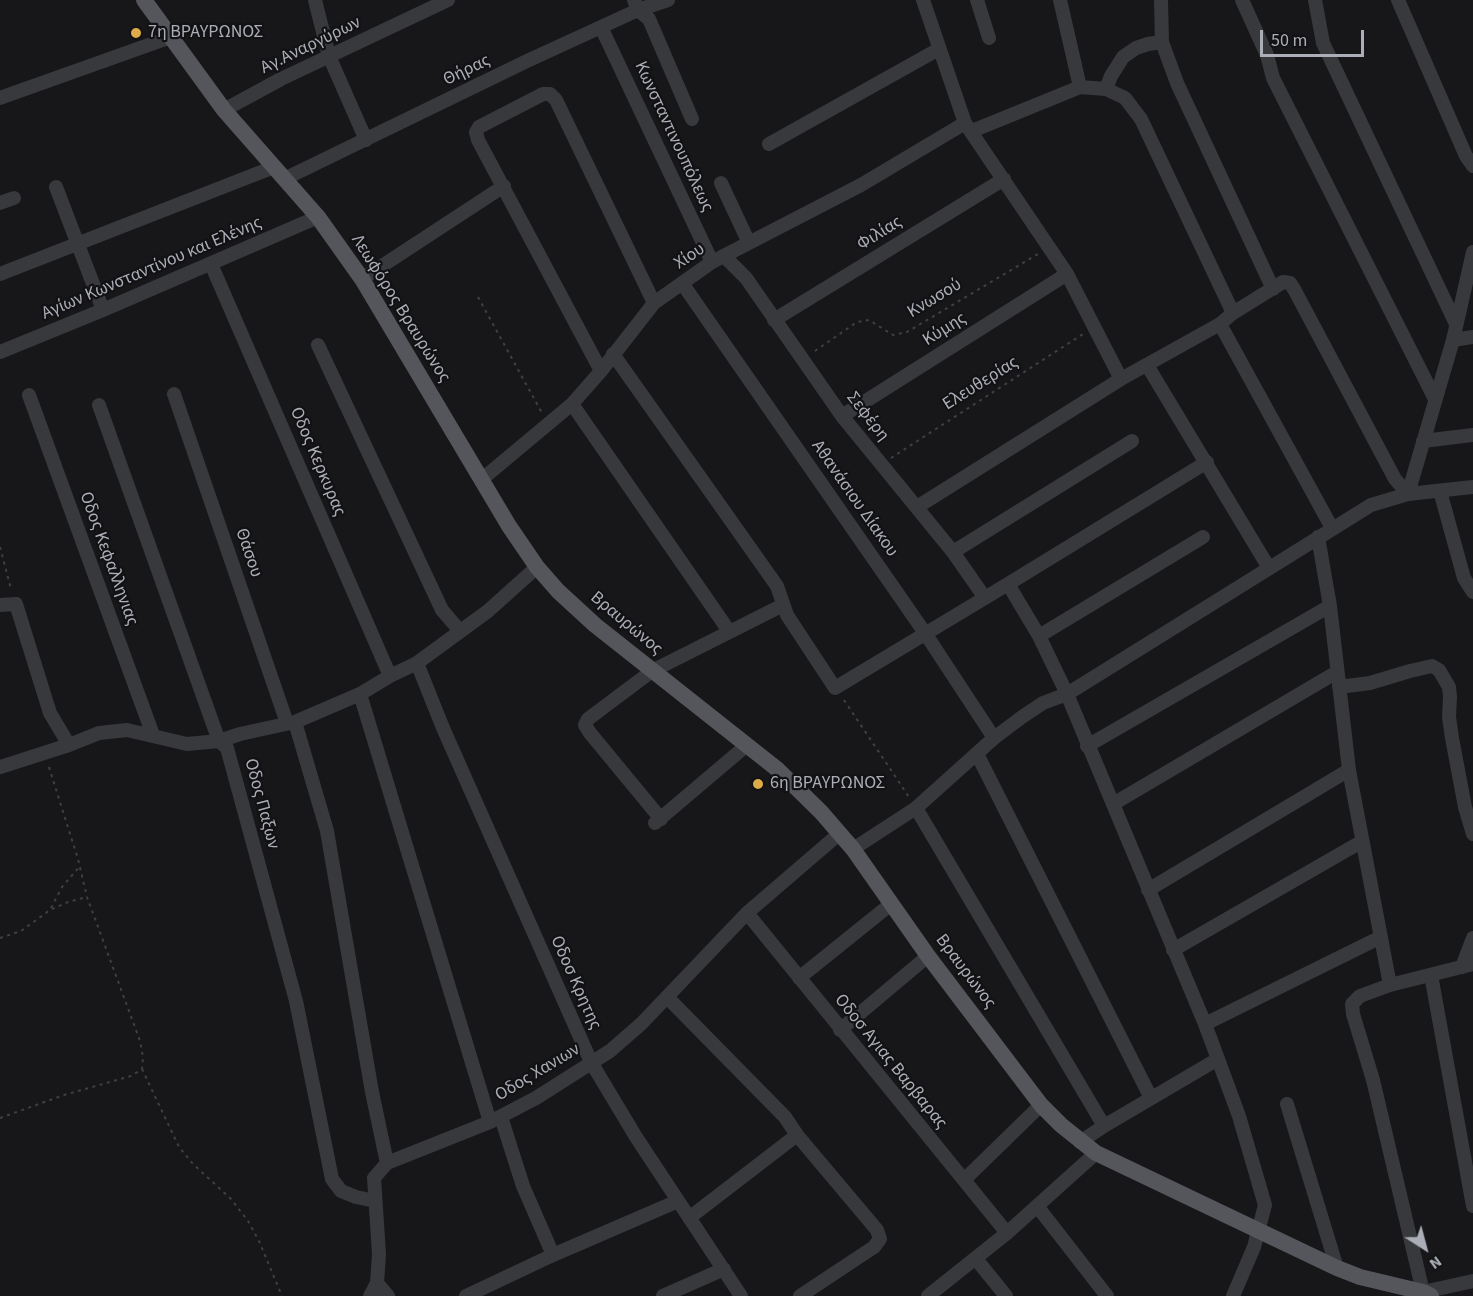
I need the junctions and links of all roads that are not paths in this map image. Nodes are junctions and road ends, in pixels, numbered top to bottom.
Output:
1 (144, 0) edge
2 (315, 0) edge
3 (448, 0) edge
4 (668, 0) edge
5 (923, 0) edge
6 (977, 0) edge
7 (1060, 0) edge
8 (1161, 0) edge
9 (1242, 0) edge
10 (1315, 0) edge
11 (1398, 0) edge
12 (636, 5) edge
13 (601, 27) junction
14 (171, 37) junction
15 (989, 38) dead end
16 (1162, 42) junction
17 (939, 49) junction
18 (329, 56) junction
19 (1080, 87) junction
20 (1106, 89) junction
21 (0, 98) edge
22 (224, 110) junction
23 (692, 119) dead end
24 (968, 127) junction
25 (366, 140) junction
26 (769, 144) dead end
27 (1473, 166) edge
28 (279, 173) junction
29 (1004, 178) junction
30 (721, 183) dead end
31 (504, 186) junction
32 (56, 187) dead end
33 (14, 198) dead end
34 (0, 203) edge
35 (318, 218) junction
36 (78, 243) junction
37 (749, 243) junction
38 (1473, 252) edge
39 (718, 259) junction
40 (211, 264) junction
41 (0, 274) edge
42 (1067, 274) junction
43 (362, 279) junction
44 (682, 283) junction
45 (1273, 289) junction
46 (654, 303) junction
47 (103, 310) junction
48 (1233, 313) junction
49 (774, 320) junction
50 (1220, 324) junction
51 (1456, 324) junction
52 (1473, 337) edge
53 (1453, 340) junction
54 (318, 345) dead end
55 (0, 352) edge
56 (613, 354) junction
57 (1147, 365) junction
58 (601, 371) junction
59 (1121, 379) junction
60 (174, 394) dead end
61 (30, 395) dead end
62 (1435, 399) junction
63 (572, 404) junction
64 (99, 405) dead end
65 (842, 416) junction
66 (1473, 435) edge
67 (1132, 441) dead end
68 (1423, 441) junction
69 (1207, 462) junction
70 (481, 480) junction
71 (1473, 487) edge
72 (1440, 491) junction
73 (1408, 494) junction
74 (916, 507) junction
75 (1332, 528) junction
76 (1203, 537) dead end
77 (1318, 537) junction
78 (953, 552) junction
79 (537, 567) junction
80 (1269, 568) junction
81 (1008, 584) junction
82 (1473, 592) edge
83 (985, 598) junction
84 (0, 605) edge
85 (783, 605) junction
86 (1330, 606) junction
87 (729, 631) junction
88 (460, 632) junction
89 (925, 633) junction
90 (1039, 636) junction
91 (417, 663) junction
92 (652, 671) junction
93 (1337, 672) junction
94 (390, 675) junction
95 (1339, 687) junction
96 (360, 694) junction
97 (1067, 694) junction
98 (291, 723) junction
99 (153, 735) junction
100 (994, 738) junction
101 (219, 741) junction
102 (69, 745) junction
103 (747, 745) junction
104 (1087, 746) junction
105 (977, 754) junction
106 (0, 767) edge
107 (1349, 770) junction
108 (1113, 804) junction
109 (916, 808) junction
110 (840, 833) junction
111 (1473, 834) edge
112 (1361, 842) junction
113 (853, 849) junction
114 (1148, 890) junction
115 (891, 904) junction
116 (747, 913) junction
117 (1380, 938) junction
118 (1473, 938) edge
119 (1173, 950) junction
120 (928, 956) junction
121 (1468, 965) edge
122 (1431, 975) junction
123 (799, 978) junction
124 (1390, 985) junction
125 (667, 997) junction
126 (1204, 1024) junction
127 (840, 1030) junction
128 (1218, 1059) junction
129 (591, 1062) junction
130 (1151, 1098) junction
131 (1287, 1104) dead end
132 (1041, 1105) junction
133 (496, 1119) junction
134 (1104, 1126) junction
135 (798, 1136) junction
136 (1080, 1142) junction
137 (1096, 1153) junction
138 (387, 1163) junction
139 (964, 1180) junction
140 (375, 1201) junction
141 (678, 1201) junction
142 (1037, 1206) junction
143 (1473, 1206) edge
144 (689, 1218) junction
145 (1260, 1231) junction
146 (1007, 1233) junction
147 (553, 1255) junction
148 (976, 1258) junction
149 (1336, 1268) junction
150 (724, 1269) junction
151 (1473, 1281) edge
152 (377, 1283) junction
153 (1235, 1291) edge
154 (1425, 1295) edge
155 (370, 1296) edge
156 (388, 1296) edge
157 (466, 1296) edge
158 (663, 1296) edge
159 (741, 1296) edge
160 (800, 1296) edge
161 (928, 1296) edge
162 (1006, 1296) edge
163 (1107, 1296) edge
164 (1248, 1296) edge

1 - 14 main road, Λεωφόρος Βραυρώνος
2 - 18 street
3 - 18 street, Αγ.Αναργύρων
4 - 12 street, Θήρας
5 - 17 street
6 - 15 street
7 - 19 street
8 - 16 street
9 - 62 street
10 - 51 street
11 - 27 street
12 - 13 street, Θήρας
12 - 23 street
13 - 25 street, Θήρας
13 - 39 street, Κωνσταντινουπόλεως
14 - 21 street
14 - 22 main road, Λεωφόρος Βραυρώνος
16 - 20 street
16 - 45 street
17 - 24 street
17 - 26 street
18 - 22 street, Αγ.Αναργύρων
18 - 25 street
19 - 20 street
19 - 24 street, Χίου
20 - 48 street
22 - 28 main road, Λεωφόρος Βραυρώνος
24 - 29 street
24 - 37 street, Χίου
25 - 28 street, Θήρας
28 - 35 main road, Λεωφόρος Βραυρώνος
28 - 36 street, Θήρας
29 - 42 street
29 - 49 street, Φιλίας
30 - 37 street
31 - 43 street
31 - 46 street
31 - 58 street
32 - 36 street
33 - 34 street
35 - 40 street, Αγίων Κωνσταντίνου και Ελένης
35 - 43 main road, Λεωφόρος Βραυρώνος
36 - 41 street, Θήρας
36 - 47 street
37 - 39 street, Χίου
38 - 51 street
39 - 44 street, Χίου
39 - 49 street, Σεφέρη
40 - 47 street, Αγίων Κωνσταντίνου και Ελένης
40 - 94 street, Οδος Κερκυρας
42 - 59 street
42 - 65 street, Κύμης
43 - 70 main road, Λεωφόρος Βραυρώνος
44 - 46 street, Χίου
44 - 89 street, Αθανάσιου Δίακου
45 - 48 street
45 - 73 street
46 - 56 street, Χίου
47 - 55 street, Αγίων Κωνσταντίνου και Ελένης
48 - 50 street
49 - 65 street, Σεφέρη
50 - 57 street
50 - 75 street
51 - 53 street
52 - 53 street
53 - 62 street
54 - 88 street
56 - 58 street, Χίου
56 - 85 street
57 - 59 street
57 - 69 street
58 - 63 street, Χίου
59 - 74 street
60 - 98 street, Θάσου
61 - 99 street, Οδος Κεφαλληνιας
62 - 68 street
63 - 70 street, Χίου
63 - 87 street
64 - 101 street, Οδος Παξων
65 - 74 street, Σεφέρη
66 - 68 street
67 - 78 street
68 - 73 street
69 - 80 street
69 - 81 street
70 - 79 main road, Λεωφόρος Βραυρώνος
71 - 72 street
72 - 73 street
72 - 82 street
73 - 75 street
74 - 78 street, Σεφέρη
75 - 77 street
76 - 90 street
77 - 80 street
77 - 86 street
78 - 83 street, Σεφέρη
79 - 88 street
79 - 92 main road, Βραυρώνος
80 - 97 street
81 - 83 street
81 - 90 street
83 - 89 street
84 - 102 street
85 - 87 street
85 - 89 street
86 - 93 street
86 - 104 street
87 - 92 street
88 - 91 street
89 - 100 street, Αθανάσιου Δίακου
90 - 97 street
91 - 94 street
91 - 129 street, Οδοσ Κρητης
92 - 103 main road, Βραυρώνος
92 - 103 street
93 - 95 street
93 - 108 street
94 - 96 street
95 - 107 street
95 - 111 street
96 - 98 street
96 - 133 street
97 - 100 street
97 - 104 street
98 - 101 street
98 - 138 street, Θάσου
99 - 101 street
99 - 102 street
100 - 105 street
101 - 140 street, Οδος Παξων
102 - 106 street
103 - 110 main road, Βραυρώνος
104 - 108 street
105 - 109 street
105 - 130 street
107 - 112 street
107 - 114 street
108 - 114 street
109 - 113 street
109 - 134 street
110 - 113 main road, Βραυρώνος
110 - 116 street, Οδος Χανιων
112 - 117 street
112 - 119 street
113 - 115 main road, Βραυρώνος
114 - 119 street
115 - 120 main road, Βραυρώνος
115 - 123 street
116 - 123 street, Οδοσ Αγιας Βαρβαρας
116 - 125 street, Οδος Χανιων
117 - 124 street
117 - 126 street
118 - 121 street
119 - 126 street
120 - 127 street
120 - 132 main road, Βραυρώνος
121 - 122 street
122 - 124 street
122 - 143 street
123 - 127 street, Οδοσ Αγιας Βαρβαρας
124 - 154 street
125 - 129 street, Οδος Χανιων
125 - 135 street
126 - 128 street
127 - 139 street, Οδοσ Αγιας Βαρβαρας
128 - 130 street
128 - 145 street
129 - 133 street, Οδος Χανιων
129 - 141 street, Οδοσ Κρητης
130 - 134 street
131 - 149 street
132 - 136 main road, Βραυρώνος
132 - 139 street
133 - 138 street, Οδος Χανιων
133 - 147 street
134 - 136 street
135 - 144 street
135 - 160 street
136 - 137 main road, Βραυρώνος
137 - 142 street
137 - 145 main road, Βραυρώνος
138 - 140 street
139 - 146 street, Οδοσ Αγιας Βαρβαρας
140 - 152 street
141 - 144 street, Οδοσ Κρητης
141 - 147 street
142 - 146 street
142 - 163 street
144 - 150 street, Οδοσ Κρητης
145 - 149 main road, Βραυρώνος
145 - 153 street
146 - 148 street
147 - 157 street
148 - 161 street
148 - 162 street
149 - 154 main road, Βραυρώνος
150 - 158 street
150 - 159 street, Οδοσ Κρητης
151 - 154 street
152 - 155 street
152 - 156 street
153 - 164 street

